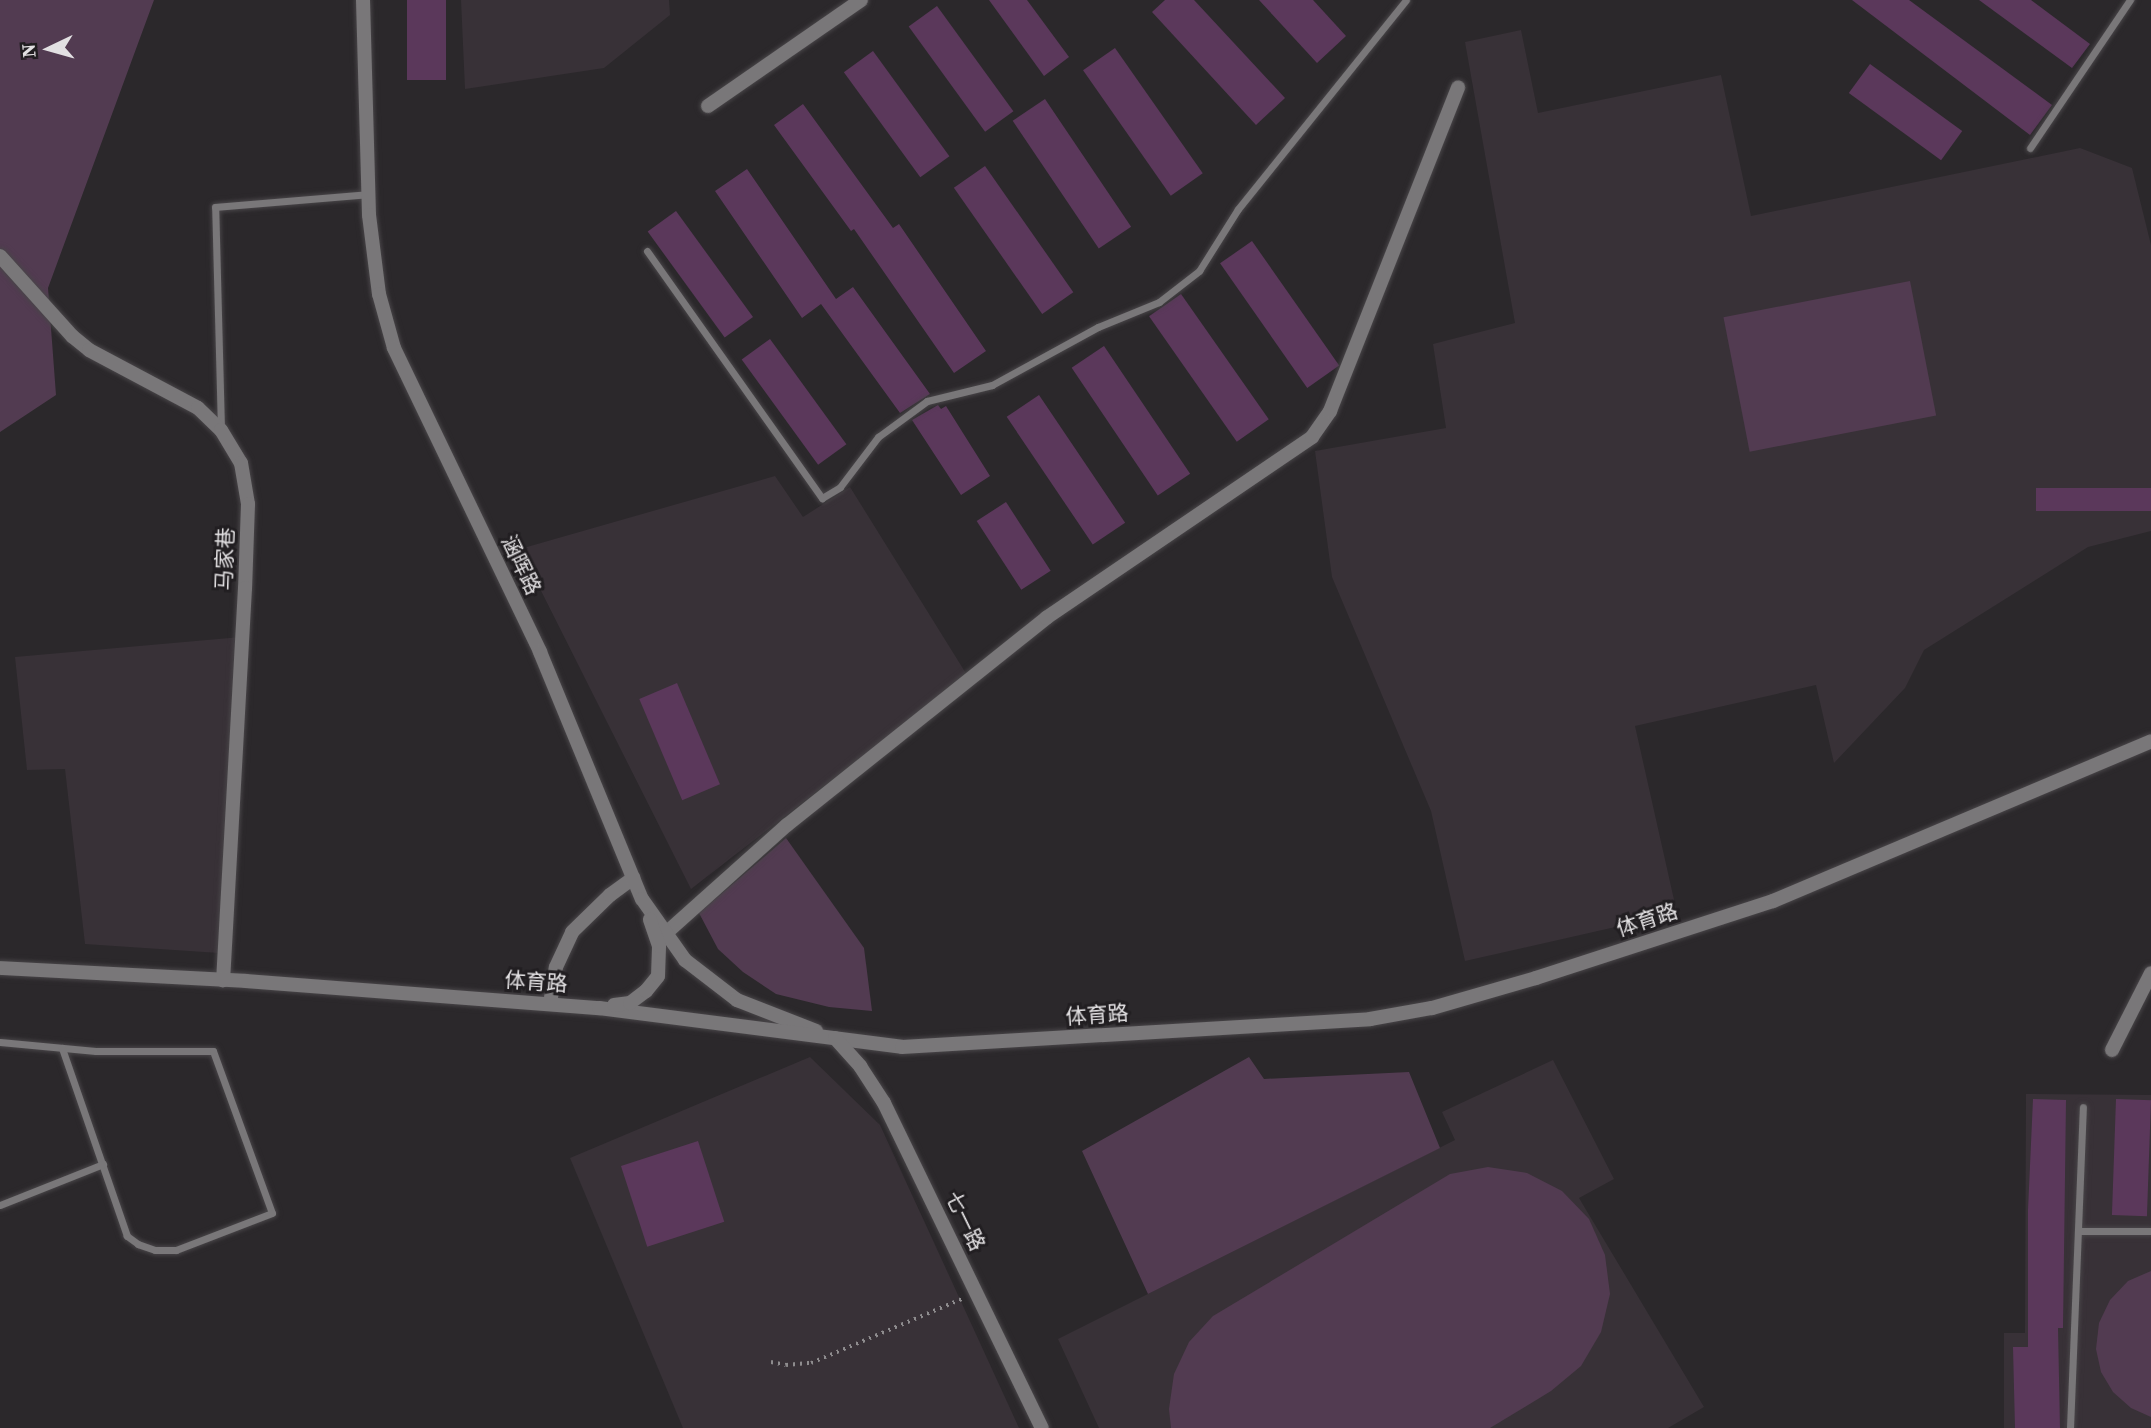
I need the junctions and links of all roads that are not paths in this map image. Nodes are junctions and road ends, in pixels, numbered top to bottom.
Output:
1 (363, 0) edge
2 (861, 0) edge
3 (1406, 0) edge
4 (2130, 0) edge
5 (1458, 87) dead end
6 (708, 106) dead end
7 (2031, 148) dead end
8 (369, 194) junction
9 (647, 251) dead end
10 (0, 256) edge
11 (221, 430) junction
12 (2151, 741) edge
13 (633, 878) junction
14 (642, 900) junction
15 (666, 933) junction
16 (0, 968) edge
17 (2151, 974) edge
18 (223, 980) junction
19 (550, 1004) junction
20 (598, 1008) junction
21 (838, 1039) junction
22 (0, 1042) edge
23 (62, 1048) junction
24 (2112, 1050) dead end
25 (2083, 1107) dead end
26 (103, 1164) junction
27 (0, 1205) edge
28 (2079, 1231) junction
29 (2151, 1231) edge
30 (1042, 1428) edge
31 (2070, 1428) edge

1 - 8 street, 涵晖路
2 - 6 street
3 - 9 lane
4 - 7 lane
5 - 15 street
8 - 11 lane
8 - 13 street, 涵晖路
10 - 11 street, 马家巷
11 - 18 street, 马家巷
12 - 21 street, 体育路
13 - 14 street, 涵晖路
13 - 19 street
14 - 15 street, 涵晖路
14 - 20 street
15 - 21 street, 涵晖路
16 - 18 street, 体育路
17 - 24 street
18 - 19 street, 体育路
19 - 20 street, 体育路
20 - 21 street, 体育路
21 - 30 street, 七一路
22 - 23 lane
23 - 26 lane
23 - 26 lane
25 - 28 lane
26 - 27 lane
28 - 29 lane
28 - 31 lane

